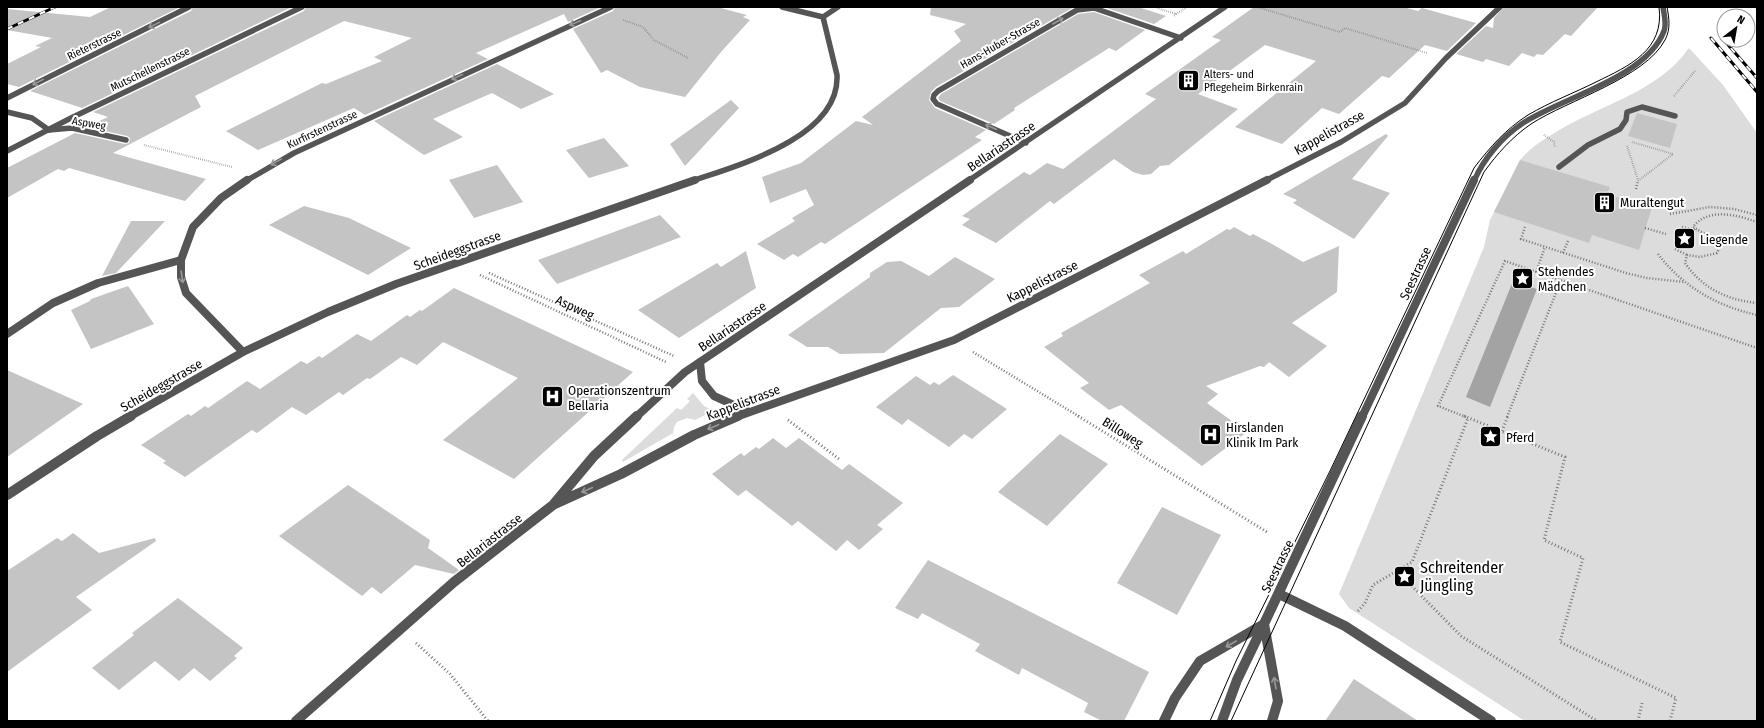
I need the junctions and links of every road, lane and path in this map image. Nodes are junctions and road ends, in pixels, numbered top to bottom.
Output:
1 (189, 7) edge
2 (302, 7) edge
3 (611, 7) edge
4 (782, 7) edge
5 (838, 7) edge
6 (1187, 7) edge
7 (1225, 7) edge
8 (1257, 7) edge
9 (1663, 7) edge
10 (1753, 7) edge
11 (1497, 8) edge
12 (1757, 8) edge
13 (1176, 14) dead end
14 (823, 17) junction
15 (623, 20) dead end
16 (1181, 38) junction
17 (688, 58) dead end
18 (1446, 58) junction
19 (1695, 71) dead end
20 (1674, 96) dead end
21 (7, 98) edge
22 (7, 112) edge
23 (1675, 116) dead end
24 (49, 130) junction
25 (126, 140) dead end
26 (1026, 143) junction
27 (152, 148) dead end
28 (7, 151) edge
29 (222, 165) dead end
30 (1559, 167) dead end
31 (1638, 180) junction
32 (1636, 189) dead end
33 (1670, 214) dead end
34 (1757, 215) edge
35 (1757, 222) edge
36 (1525, 227) dead end
37 (1682, 227) dead end
38 (1645, 228) dead end
39 (1698, 230) junction
40 (1666, 234) dead end
41 (1568, 241) dead end
42 (1545, 247) junction
43 (1676, 249) dead end
44 (1563, 253) junction
45 (1658, 254) dead end
46 (1687, 256) junction
47 (180, 260) junction
48 (1536, 272) junction
49 (475, 273) dead end
50 (491, 274) dead end
51 (1561, 280) junction
52 (1684, 282) junction
53 (1757, 303) edge
54 (1757, 315) edge
55 (7, 334) edge
56 (1757, 348) edge
57 (969, 350) dead end
58 (242, 352) junction
59 (669, 354) dead end
60 (700, 362) junction
61 (672, 365) dead end
62 (749, 412) junction
63 (783, 416) dead end
64 (1468, 418) junction
65 (1502, 432) junction
66 (840, 459) dead end
67 (7, 495) edge
68 (553, 505) junction
69 (1268, 532) dead end
70 (1397, 571) junction
71 (1279, 594) junction
72 (1264, 624) junction
73 (1345, 626) junction
74 (414, 641) dead end
75 (1642, 703) dead end
76 (296, 721) edge
77 (488, 721) edge
78 (1164, 721) edge
79 (1222, 721) edge
80 (1272, 721) edge
81 (1491, 721) edge
82 (1597, 721) edge
83 (1638, 721) edge
84 (1670, 721) edge

1 -> 21 street, Rieterstrasse
2 - 24 street, Mutschellenstrasse
3 -> 47 street, Kurfirstenstrasse
4 - 14 street
5 - 14 street
6 - 13 path
7 - 16 street, Bellariastrasse
8 - 18 path
9 - 71 street, Seestrasse
10 - 12 path
11 - 18 street, Kappelistrasse
14 - 58 street, Scheideggstrasse
15 - 17 path
16 - 26 street, Bellariastrasse
26 -> 16 street, Hans-Huber-Strasse
18 - 62 street, Kappelistrasse
19 - 20 path
22 - 24 street
23 - 30 street
24 - 25 street, Aspweg
24 - 28 street, Mutschellenstrasse
26 - 60 street, Bellariastrasse
27 - 29 path
31 - 31 path
31 - 32 path
33 - 34 path
35 - 39 path
36 - 42 path
37 - 39 path
38 - 40 path
39 - 46 path
41 - 44 path
42 - 44 path
42 - 48 path
43 - 46 path
44 - 52 path
45 - 52 path
46 - 53 path
47 - 55 street
47 -> 58 street, Kurfirstenstrasse
48 - 51 path
48 - 64 path
49 - 61 path, Aspweg
50 - 59 path, Aspweg
51 - 56 path
51 - 65 path
52 - 54 path
57 - 69 path, Billoweg
58 - 67 street, Scheideggstrasse
60 - 62 street
60 - 68 street, Bellariastrasse
62 -> 68 street, Kappelistrasse
63 - 66 path
64 - 65 path
64 - 70 path
65 - 84 path
68 - 76 street, Bellariastrasse
70 - 73 path
70 - 82 path
71 - 72 street, Seestrasse
71 - 73 street
72 -> 78 street
72 - 79 street, Seestrasse
80 -> 72 street
73 - 81 street
74 - 77 path
75 - 83 path

